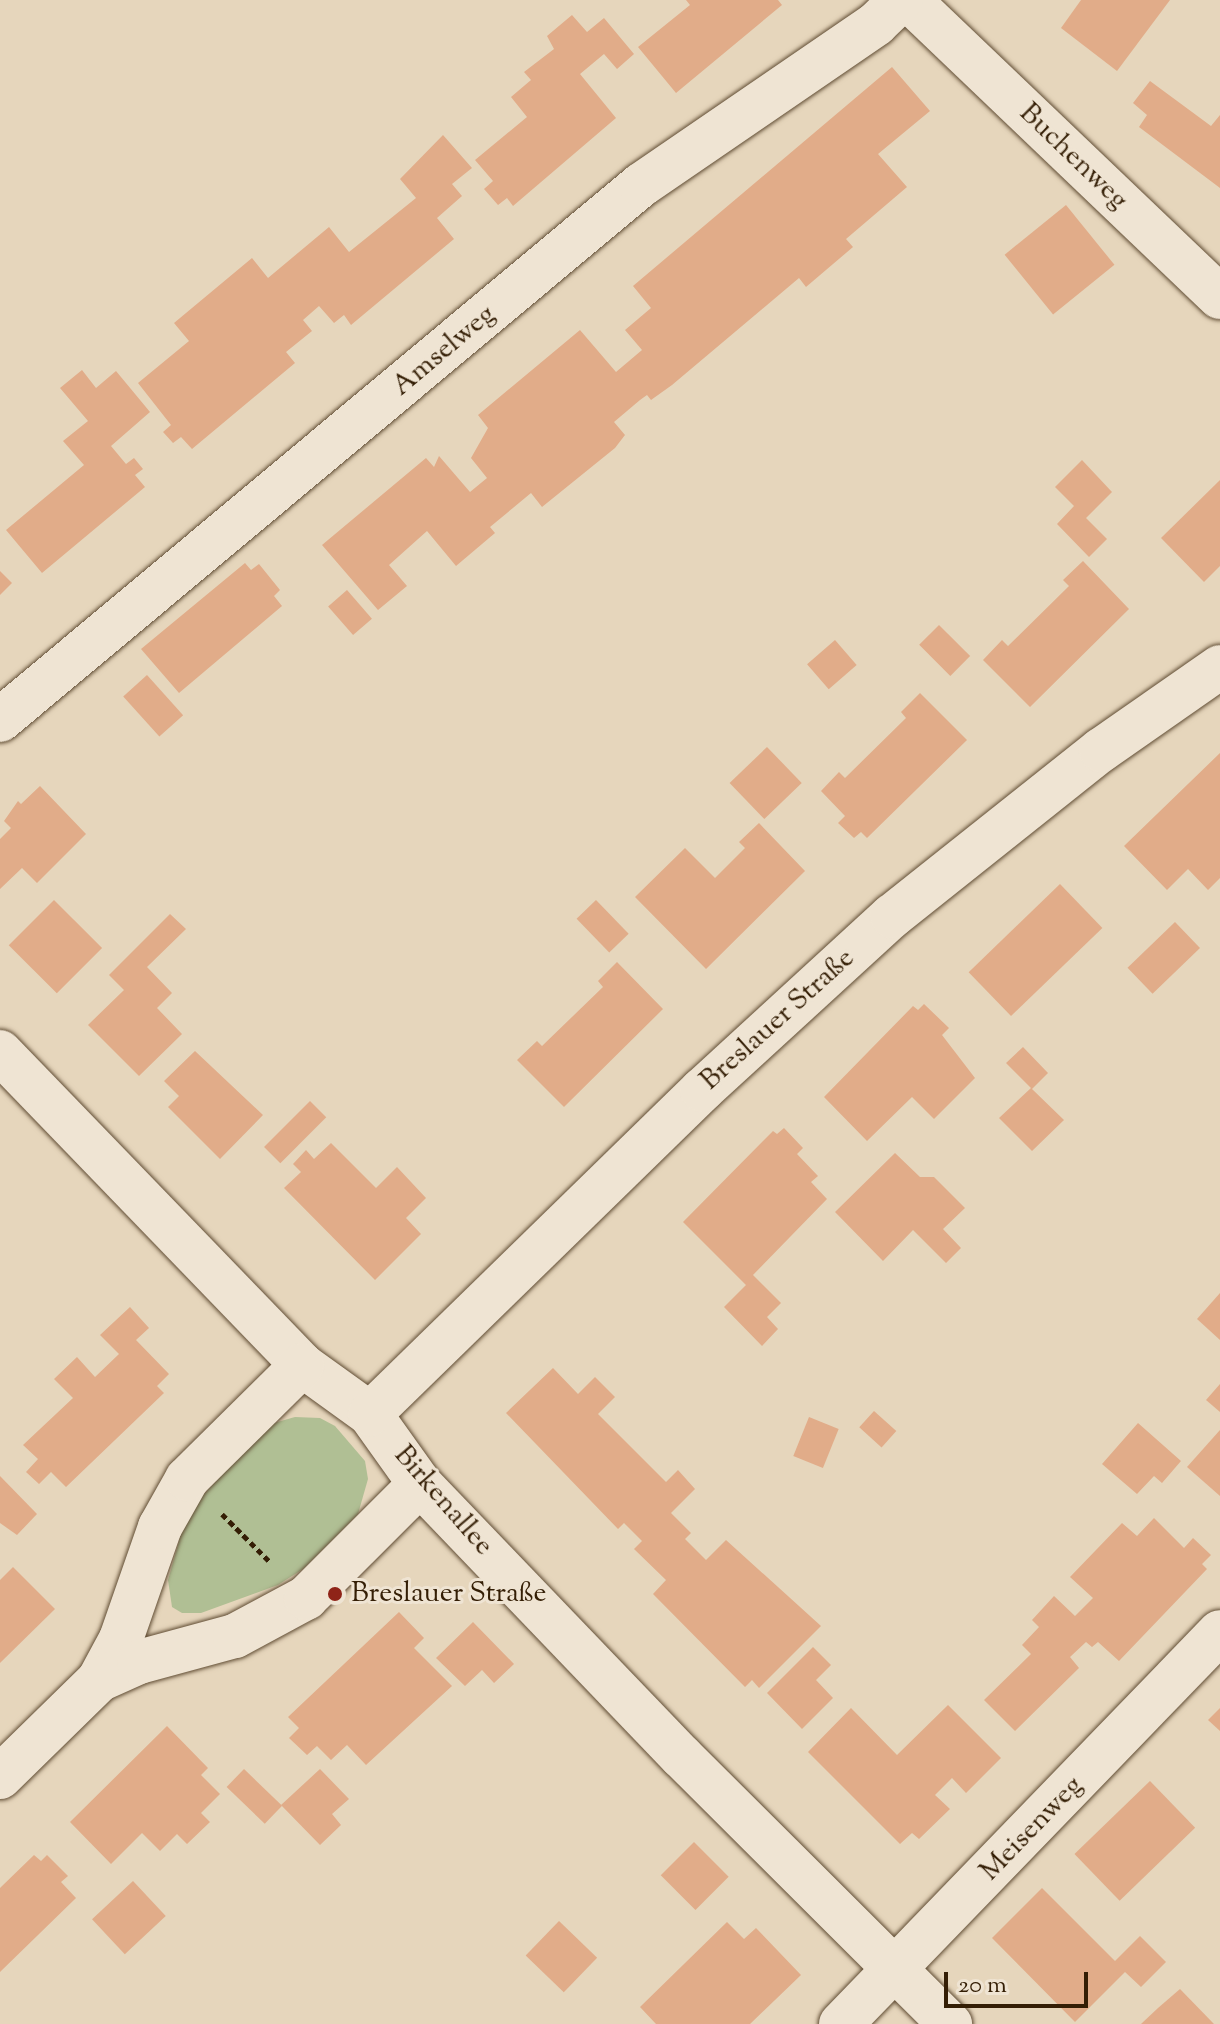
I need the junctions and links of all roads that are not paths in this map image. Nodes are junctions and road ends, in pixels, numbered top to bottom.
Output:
1 (920, 4) edge
2 (1220, 297) edge
3 (1220, 667) edge
4 (0, 720) edge
5 (0, 1052) edge
6 (302, 1365) junction
7 (370, 1414) junction
8 (420, 1484) junction
9 (1220, 1632) edge
10 (99, 1680) junction
11 (0, 1777) edge
12 (896, 1973) junction
13 (841, 2024) edge
14 (950, 2024) edge

1 - 2 street, Buchenweg
1 - 4 street, Amselweg
3 - 7 street, Breslauer Straße
5 - 6 street, Birkenallee
6 - 7 street, Birkenallee
6 - 10 street
7 - 8 street, Birkenallee
8 - 10 street
8 - 12 street, Birkenallee
9 - 12 street, Meisenweg
10 - 11 street
12 - 13 street, Meisenweg
12 - 14 street, Birkenallee

